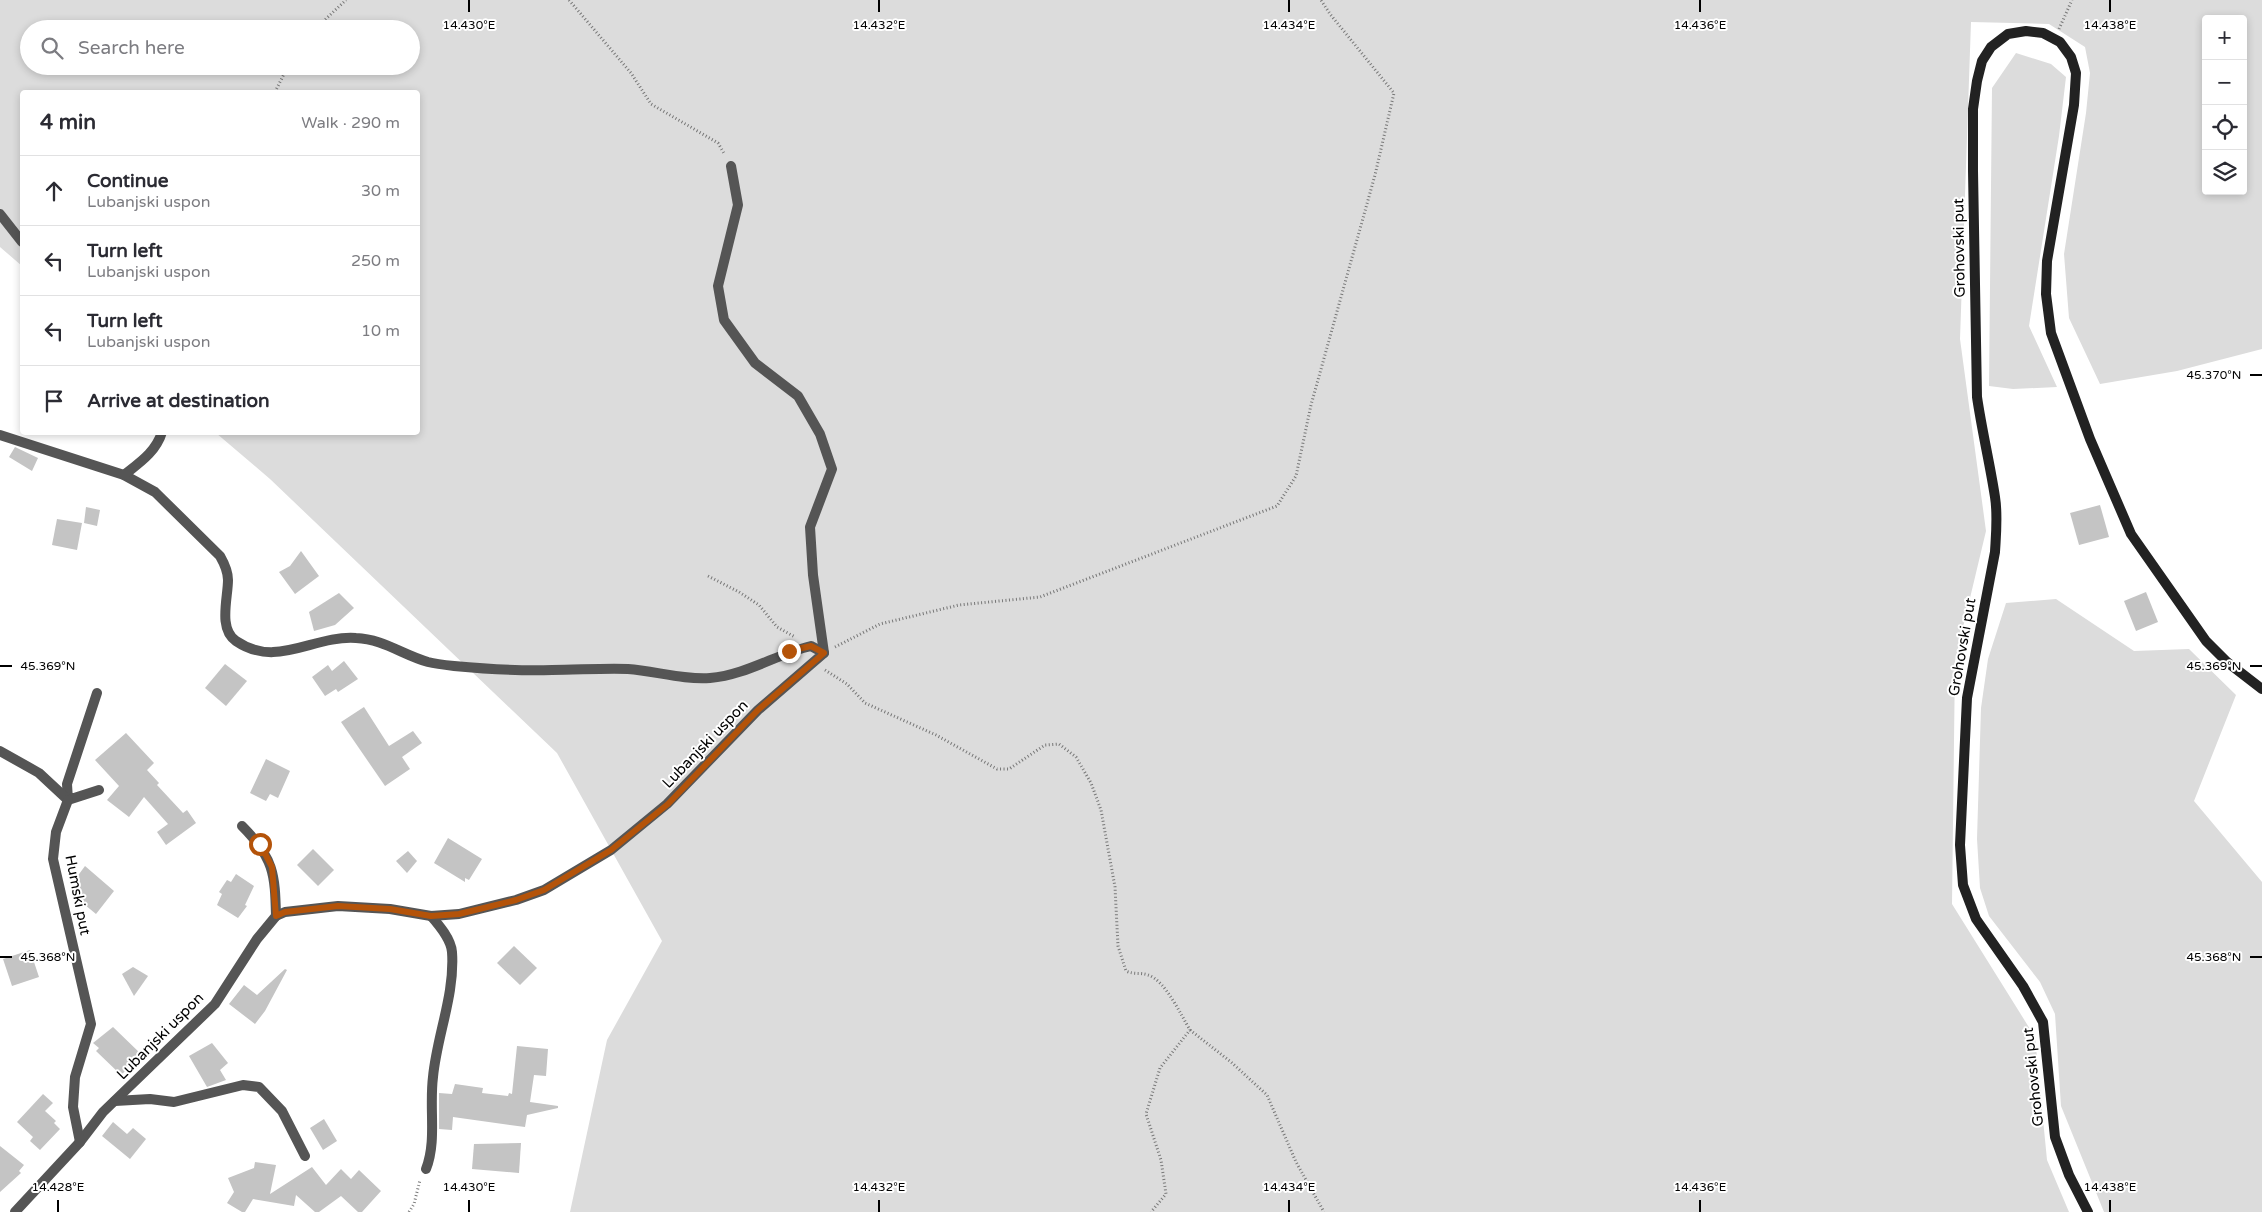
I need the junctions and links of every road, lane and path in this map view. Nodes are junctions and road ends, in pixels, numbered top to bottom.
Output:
1 (346, 0) edge
2 (569, 0) edge
3 (1321, 0) edge
4 (2072, 0) edge
5 (325, 20) edge
6 (2055, 40) junction
7 (284, 75) edge
8 (276, 90) edge
9 (731, 166) joint
10 (0, 214) edge
11 (20, 239) edge
12 (0, 435) edge
13 (161, 435) edge
14 (124, 475) junction
15 (708, 576) dead end
16 (811, 646) junction
17 (824, 653) junction
18 (814, 663) junction
19 (2262, 689) edge
20 (96, 693) dead end
21 (0, 751) edge
22 (99, 790) dead end
23 (68, 800) junction
24 (242, 826) dead end
25 (276, 916) junction
26 (431, 916) junction
27 (1190, 1030) junction
28 (115, 1101) junction
29 (80, 1142) junction
30 (305, 1156) dead end
31 (426, 1169) joint
32 (15, 1212) edge
33 (409, 1212) edge
34 (1151, 1212) edge
35 (1324, 1212) edge
36 (2088, 1212) edge

1 - 5 path
2 - 9 path
3 - 17 path
4 - 6 path
6 - 19 main road, Grohovski put
6 - 36 main road, Grohovski put
7 - 8 path
9 - 17 street
10 - 11 street
12 - 14 street
13 - 14 street
14 - 16 street
15 - 16 path
16 - 17 street
17 - 18 street, Lubanjski uspon
18 - 26 street, Lubanjski uspon
18 - 27 path
20 - 23 street, Humski put
21 - 23 street
22 - 23 street
23 - 29 street, Humski put
24 - 25 street
25 - 26 street, Lubanjski uspon
25 - 28 street, Lubanjski uspon
26 - 31 street
27 - 34 path
27 - 35 path
28 - 29 street, Lubanjski uspon
28 - 30 street, Lubanjski uspon
29 - 32 street, Lubanjski uspon
31 - 33 path

